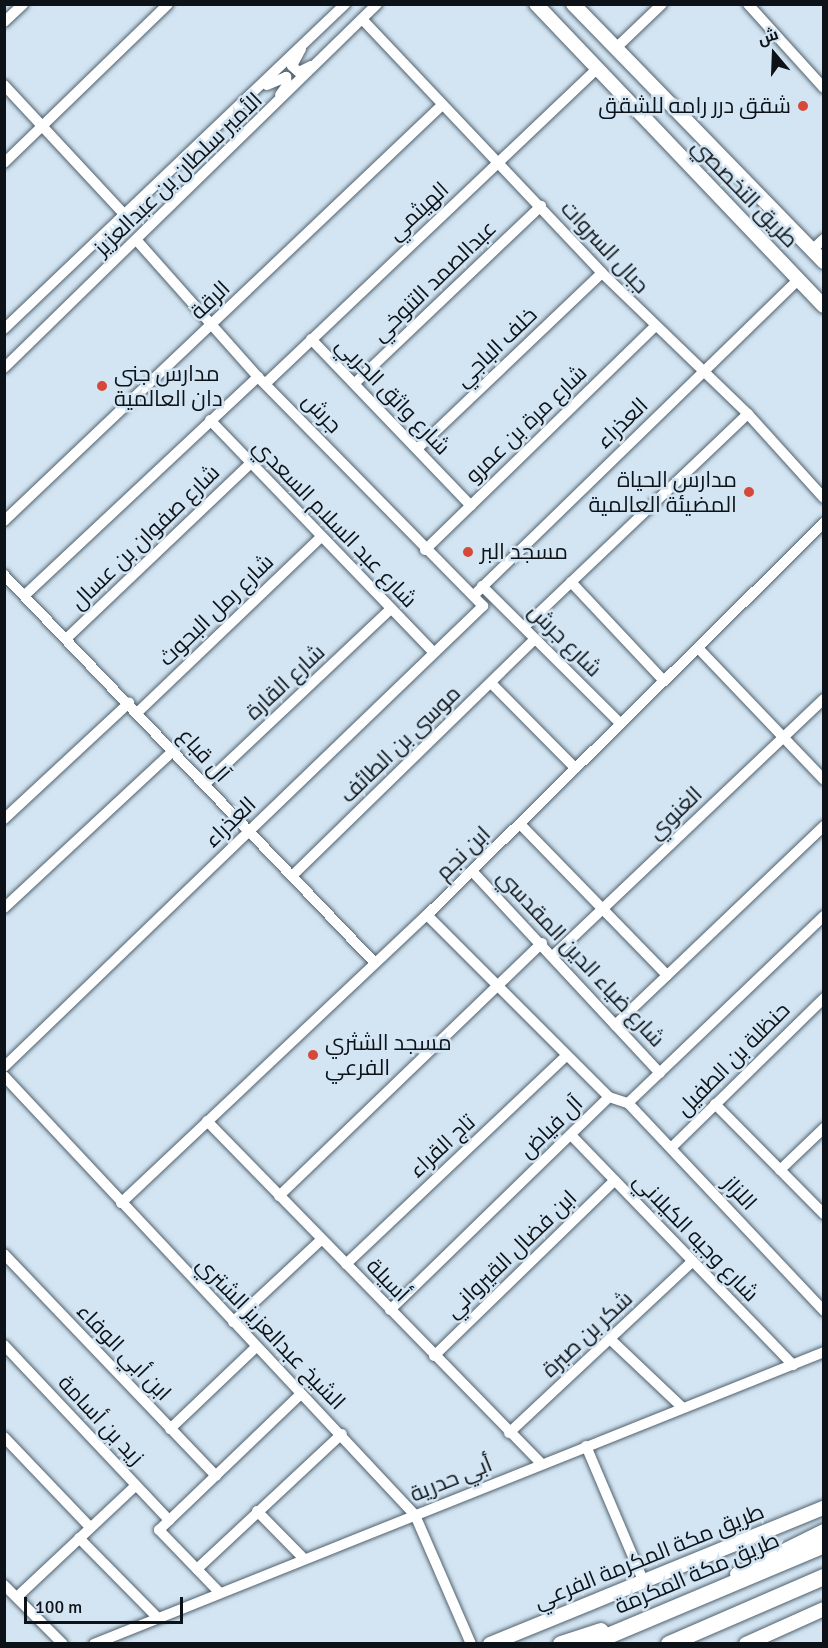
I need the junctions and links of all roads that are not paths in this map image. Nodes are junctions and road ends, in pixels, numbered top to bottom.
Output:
1 (23, 4) edge
2 (168, 4) edge
3 (345, 4) edge
4 (377, 4) edge
5 (536, 4) edge
6 (573, 4) edge
7 (662, 4) edge
8 (752, 6) edge
9 (362, 18) junction
10 (4, 22) edge
11 (300, 46) junction
12 (615, 49) junction
13 (323, 58) junction
14 (598, 68) junction
15 (4, 85) edge
16 (824, 88) edge
17 (249, 95) junction
18 (442, 105) junction
19 (270, 110) junction
20 (43, 125) junction
21 (500, 161) junction
22 (4, 162) edge
23 (541, 206) junction
24 (124, 214) junction
25 (824, 239) edge
26 (138, 242) junction
27 (812, 250) junction
28 (824, 262) edge
29 (602, 273) junction
30 (798, 280) junction
31 (824, 306) edge
32 (212, 326) junction
33 (654, 327) junction
34 (4, 329) edge
35 (311, 339) junction
36 (4, 368) edge
37 (703, 372) junction
38 (262, 380) junction
39 (355, 383) junction
40 (748, 414) junction
41 (210, 420) junction
42 (417, 449) junction
43 (250, 464) junction
44 (824, 498) edge
45 (471, 506) junction
46 (4, 521) edge
47 (824, 522) edge
48 (321, 537) junction
49 (425, 550) junction
50 (4, 575) edge
51 (571, 582) junction
52 (478, 590) junction
53 (26, 594) junction
54 (483, 606) joint
55 (391, 609) junction
56 (524, 627) junction
57 (67, 638) junction
58 (535, 639) junction
59 (699, 649) junction
60 (433, 652) junction
61 (663, 680) junction
62 (490, 683) junction
63 (824, 699) edge
64 (129, 703) junction
65 (138, 712) junction
66 (620, 723) junction
67 (783, 737) junction
68 (174, 750) junction
69 (575, 768) junction
70 (824, 780) edge
71 (205, 784) junction
72 (4, 819) edge
73 (520, 824) junction
74 (824, 826) edge
75 (247, 832) junction
76 (472, 871) junction
77 (292, 876) junction
78 (4, 908) edge
79 (602, 910) junction
80 (427, 915) junction
81 (824, 916) edge
82 (542, 943) junction
83 (554, 955) junction
84 (374, 962) junction
85 (667, 975) junction
86 (495, 986) junction
87 (824, 998) edge
88 (615, 1024) junction
89 (566, 1056) junction
90 (4, 1066) edge
91 (660, 1073) junction
92 (4, 1076) edge
93 (609, 1097) junction
94 (628, 1103) junction
95 (715, 1104) junction
96 (207, 1122) junction
97 (824, 1128) edge
98 (571, 1136) junction
99 (671, 1148) junction
100 (780, 1170) junction
101 (615, 1180) junction
102 (279, 1196) junction
103 (121, 1203) junction
104 (824, 1214) edge
105 (321, 1240) junction
106 (4, 1254) edge
107 (692, 1263) junction
108 (346, 1264) junction
109 (390, 1310) junction
110 (824, 1311) edge
111 (233, 1323) junction
112 (610, 1339) junction
113 (4, 1345) edge
114 (256, 1347) junction
115 (824, 1352) edge
116 (434, 1356) junction
117 (793, 1365) junction
118 (301, 1394) junction
119 (682, 1407) junction
120 (170, 1429) junction
121 (509, 1433) junction
122 (342, 1434) junction
123 (5, 1440) edge
124 (586, 1446) junction
125 (542, 1464) junction
126 (216, 1476) junction
127 (135, 1486) junction
128 (824, 1508) edge
129 (257, 1512) junction
130 (415, 1515) junction
131 (169, 1520) junction
132 (89, 1527) junction
133 (824, 1531) edge
134 (79, 1538) junction
135 (824, 1545) edge
136 (304, 1559) junction
137 (197, 1569) junction
138 (824, 1577) edge
139 (643, 1580) junction
140 (824, 1582) edge
141 (4, 1585) edge
142 (218, 1591) junction
143 (17, 1597) junction
144 (751, 1609) junction
145 (824, 1609) edge
146 (659, 1613) junction
147 (158, 1618) junction
148 (63, 1644) edge
149 (94, 1644) edge
150 (471, 1644) edge
151 (490, 1644) edge
152 (561, 1644) edge
153 (589, 1644) edge
154 (669, 1644) edge
155 (746, 1644) edge

1 - 10 street
2 - 20 street
3 - 11 street, الأمير سلطان بن عبدالعزيز
4 - 9 street, الأمير سلطان بن عبدالعزيز
5 - 14 main road, طريق التخصصي
6 - 12 main road, طريق التخصصي
7 - 12 street
8 - 16 street
9 - 13 street, الأمير سلطان بن عبدالعزيز
9 - 18 street, جبال السروات
11 - 13 street
11 - 17 street, الأمير سلطان بن عبدالعزيز
12 - 27 main road, طريق التخصصي
13 - 19 street, الأمير سلطان بن عبدالعزيز
14 - 21 street, الهيثمي
14 - 30 main road, طريق التخصصي
15 - 20 street
17 - 19 street
17 - 24 street, الأمير سلطان بن عبدالعزيز
18 - 21 street, جبال السروات
18 - 32 street, الرقة
19 - 26 street, الأمير سلطان بن عبدالعزيز
20 - 22 street
20 - 24 street
21 - 23 street, جبال السروات
21 - 35 street, الهيثمي
23 - 29 street, جبال السروات
23 - 39 street, عبدالصمد التنوخي
24 - 34 street, الأمير سلطان بن عبدالعزيز
25 - 27 street
26 - 32 street, جرش
26 - 36 street, الأمير سلطان بن عبدالعزيز
27 - 28 main road, طريق التخصصي
29 - 33 street, جبال السروات
29 - 42 street, خلف الباجي
30 - 31 main road, طريق التخصصي
30 - 37 street, العذراء
32 - 38 street, جرش
32 - 46 street, الرقة
33 - 37 street, جبال السروات
33 - 45 street, شارع مرة بن عمرو
35 - 38 street, الهيثمي
35 - 39 street, شارع واثق الحربي
37 - 40 street, جبال السروات
37 - 52 street, العذراء
38 - 41 street, الهيثمي
38 - 49 street, جرش
39 - 42 street, شارع واثق الحربي
40 - 44 street, جبال السروات
40 - 51 street
41 - 43 street, شارع عبد السلام السعدي
41 - 53 street, الهيثمي
42 - 45 street, شارع واثق الحربي
43 - 48 street, شارع عبد السلام السعدي
43 - 57 street, شارع صفوان بن عسال
45 - 49 street, شارع مرة بن عمرو
47 - 59 street, ابن نجم
48 - 55 street, شارع عبد السلام السعدي
48 - 65 street, شارع رمل البحوث
49 - 52 street, جرش
50 - 53 street, آل قباع
51 - 56 street
51 - 61 street
52 - 54 street, جرش
52 - 56 street, شارع جرش
53 - 57 street, آل قباع
54 - 60 street, العذراء
55 - 60 street, شارع عبد السلام السعدي
55 - 71 street, شارع القارة
56 - 58 street, شارع جرش
57 - 64 street, آل قباع
58 - 62 street, موسى بن الطائف
58 - 66 street, شارع جرش
59 - 61 street, ابن نجم
59 - 67 street
60 - 75 street, العذراء
61 - 66 street, ابن نجم
62 - 69 street
62 - 77 street, موسى بن الطائف
63 - 67 street, الغنوي
64 - 65 street, آل قباع
64 - 72 street
65 - 68 street, آل قباع
66 - 69 street, ابن نجم
67 - 70 street
67 - 79 street, الغنوي
68 - 71 street, آل قباع
68 - 78 street
69 - 73 street, ابن نجم
71 - 75 street, آل قباع
73 - 76 street, ابن نجم
73 - 79 street
74 - 85 street
75 - 77 street, آل قباع
75 - 90 street, العذراء
76 - 80 street, ابن نجم
76 - 82 street, شارع ضياء الدين المقدسي
77 - 84 street, آل قباع
79 - 83 street, الغنوي
79 - 85 street
80 - 84 street, ابن نجم
80 - 86 street
81 - 91 street
82 - 83 street, شارع ضياء الدين المقدسي
82 - 86 street
83 - 88 street, شارع ضياء الدين المقدسي
84 - 96 street, ابن نجم
85 - 88 street
86 - 89 street
86 - 102 street
87 - 95 street, حنظلة بن الطفيل
88 - 91 street, شارع ضياء الدين المقدسي
89 - 93 street
89 - 108 street, تاج القراء
91 - 94 street
92 - 103 street, الشيخ عبدالعزيز الشتري
93 - 94 street, آل فياض
93 - 98 street, آل فياض
94 - 99 street, اللزاز
95 - 99 street, حنظلة بن الطفيل
95 - 100 street
96 - 102 street, أسيلة
96 - 103 street, ابن نجم
97 - 100 street
98 - 101 street, شارع وجيه الكيلاني
98 - 109 street, آل فياض
99 - 110 street, اللزاز
100 - 104 street
101 - 107 street, شارع وجيه الكيلاني
101 - 116 street, ابن فضال القيرواني
102 - 105 street, أسيلة
103 - 111 street, الشيخ عبدالعزيز الشتري
105 - 108 street, أسيلة
105 - 111 street
106 - 120 street, ابن أبي الوفاء
107 - 112 street, شكر بن صبرة
107 - 117 street, شارع وجيه الكيلاني
108 - 109 street, أسيلة
109 - 116 street, أسيلة
111 - 114 street, الشيخ عبدالعزيز الشتري
112 - 119 street
112 - 121 street, شكر بن صبرة
113 - 127 street, زيد بن أسامة
114 - 118 street, الشيخ عبدالعزيز الشتري
114 - 120 street
115 - 117 street, أبي حدرية
116 - 121 street, أسيلة
117 - 119 street, أبي حدرية
118 - 122 street, الشيخ عبدالعزيز الشتري
118 - 126 street
119 - 124 street, أبي حدرية
120 - 126 street, ابن أبي الوفاء
121 - 125 street, أسيلة
122 - 129 street
122 - 130 street, الشيخ عبدالعزيز الشتري
123 - 132 street
124 - 125 street, أبي حدرية
124 - 139 street
125 - 130 street, أبي حدرية
126 - 131 street
127 - 131 street, زيد بن أسامة
127 - 132 street
128 - 139 main road, طريق مكة المكرمة الفرعي
129 - 136 street
129 - 137 street
130 - 136 street, أبي حدرية
130 - 150 street, الشيخ عبدالعزيز الشتري
131 - 137 street
132 - 134 street
133 - 146 main road
134 - 143 street
134 - 147 street
135 - 146 highway, طريق مكة المكرمة
136 - 142 street, أبي حدرية
137 - 142 street
138 - 144 highway
139 - 151 main road, طريق مكة المكرمة الفرعي
140 - 144 main road
141 - 143 street
142 - 147 street, أبي حدرية
143 - 148 street
144 - 154 highway
145 - 155 main road
146 - 152 highway
146 - 153 highway, طريق مكة المكرمة
147 - 149 street, أبي حدرية

